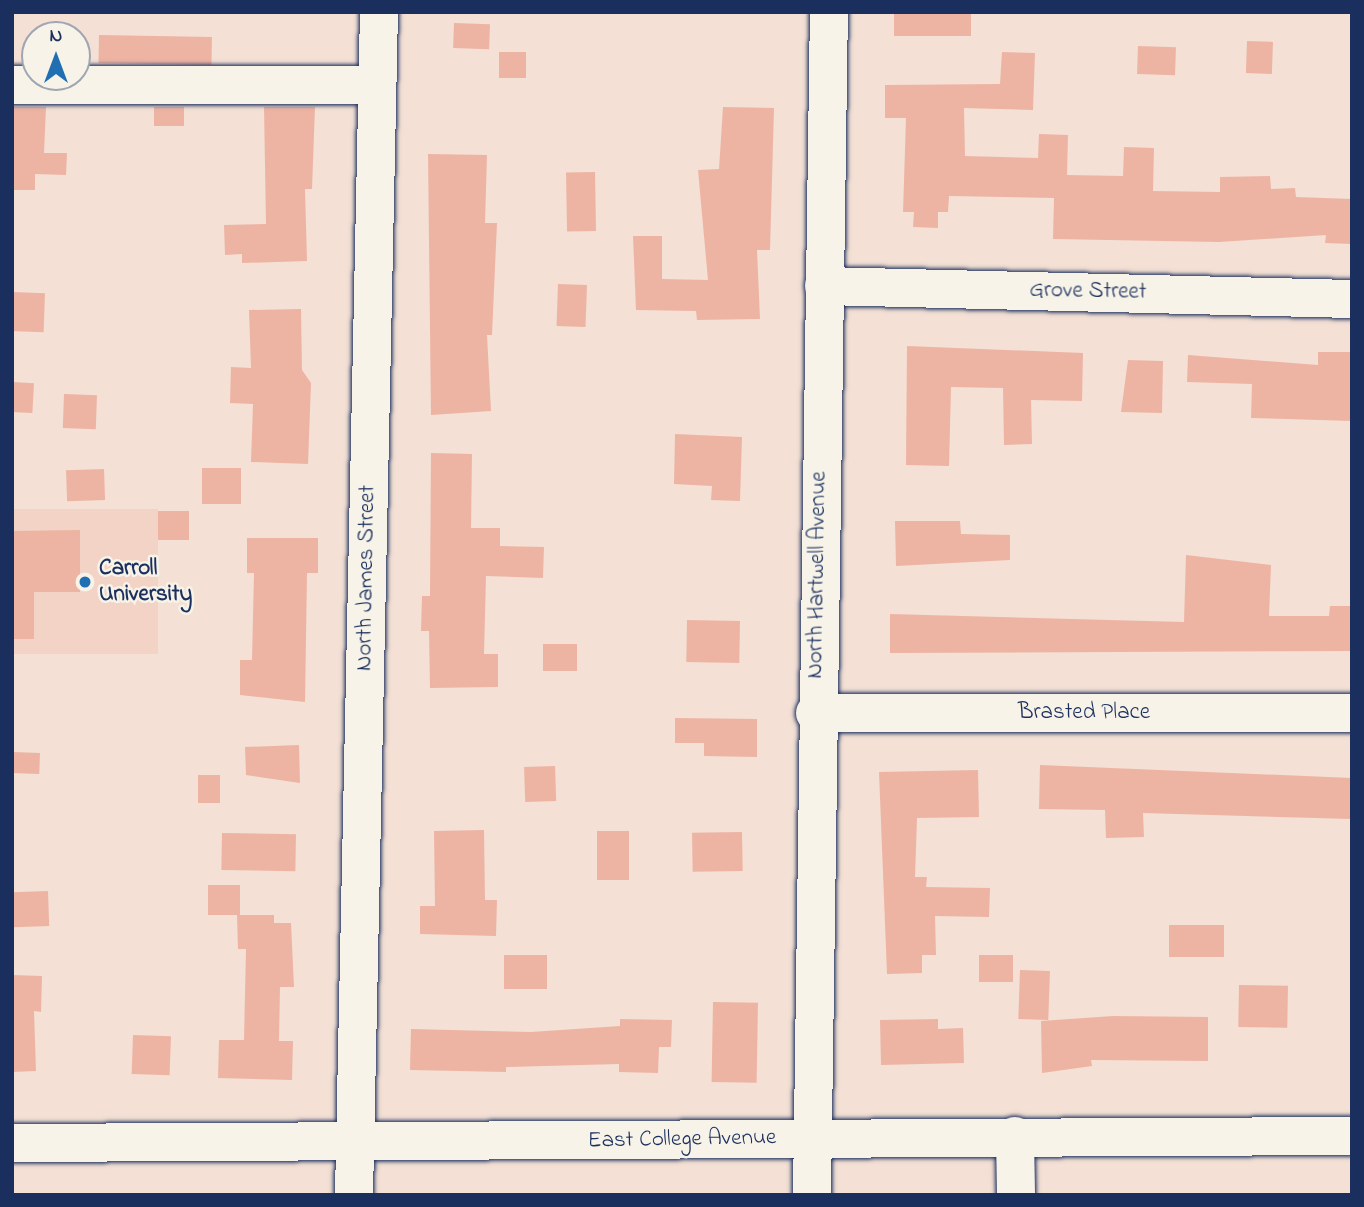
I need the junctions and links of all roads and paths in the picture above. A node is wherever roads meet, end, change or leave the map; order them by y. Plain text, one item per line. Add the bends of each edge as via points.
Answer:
1 (379, 12) edge
2 (829, 12) edge
3 (12, 85) edge
4 (376, 85) junction
5 (824, 286) junction
6 (1352, 299) edge
7 (815, 713) junction
8 (1352, 713) edge
9 (1015, 1136) junction
10 (1352, 1136) edge
11 (812, 1138) junction
12 (12, 1143) edge
13 (355, 1144) junction
14 (355, 1195) edge
15 (812, 1195) edge
16 (1016, 1195) edge

1 - 4 street, North James Street
2 - 5 street, North Hartwell Avenue
3 - 4 street
4 - 13 street, North James Street
5 - 6 street, Grove Street
5 - 7 street, North Hartwell Avenue
7 - 8 street, Brasted Place
7 - 11 street, North Hartwell Avenue
9 - 10 street, East College Avenue
9 - 11 street, East College Avenue
9 - 16 street
11 - 13 street, East College Avenue
11 - 15 street, North Hartwell Avenue
12 - 13 street, East College Avenue
13 - 14 street, North James Street

